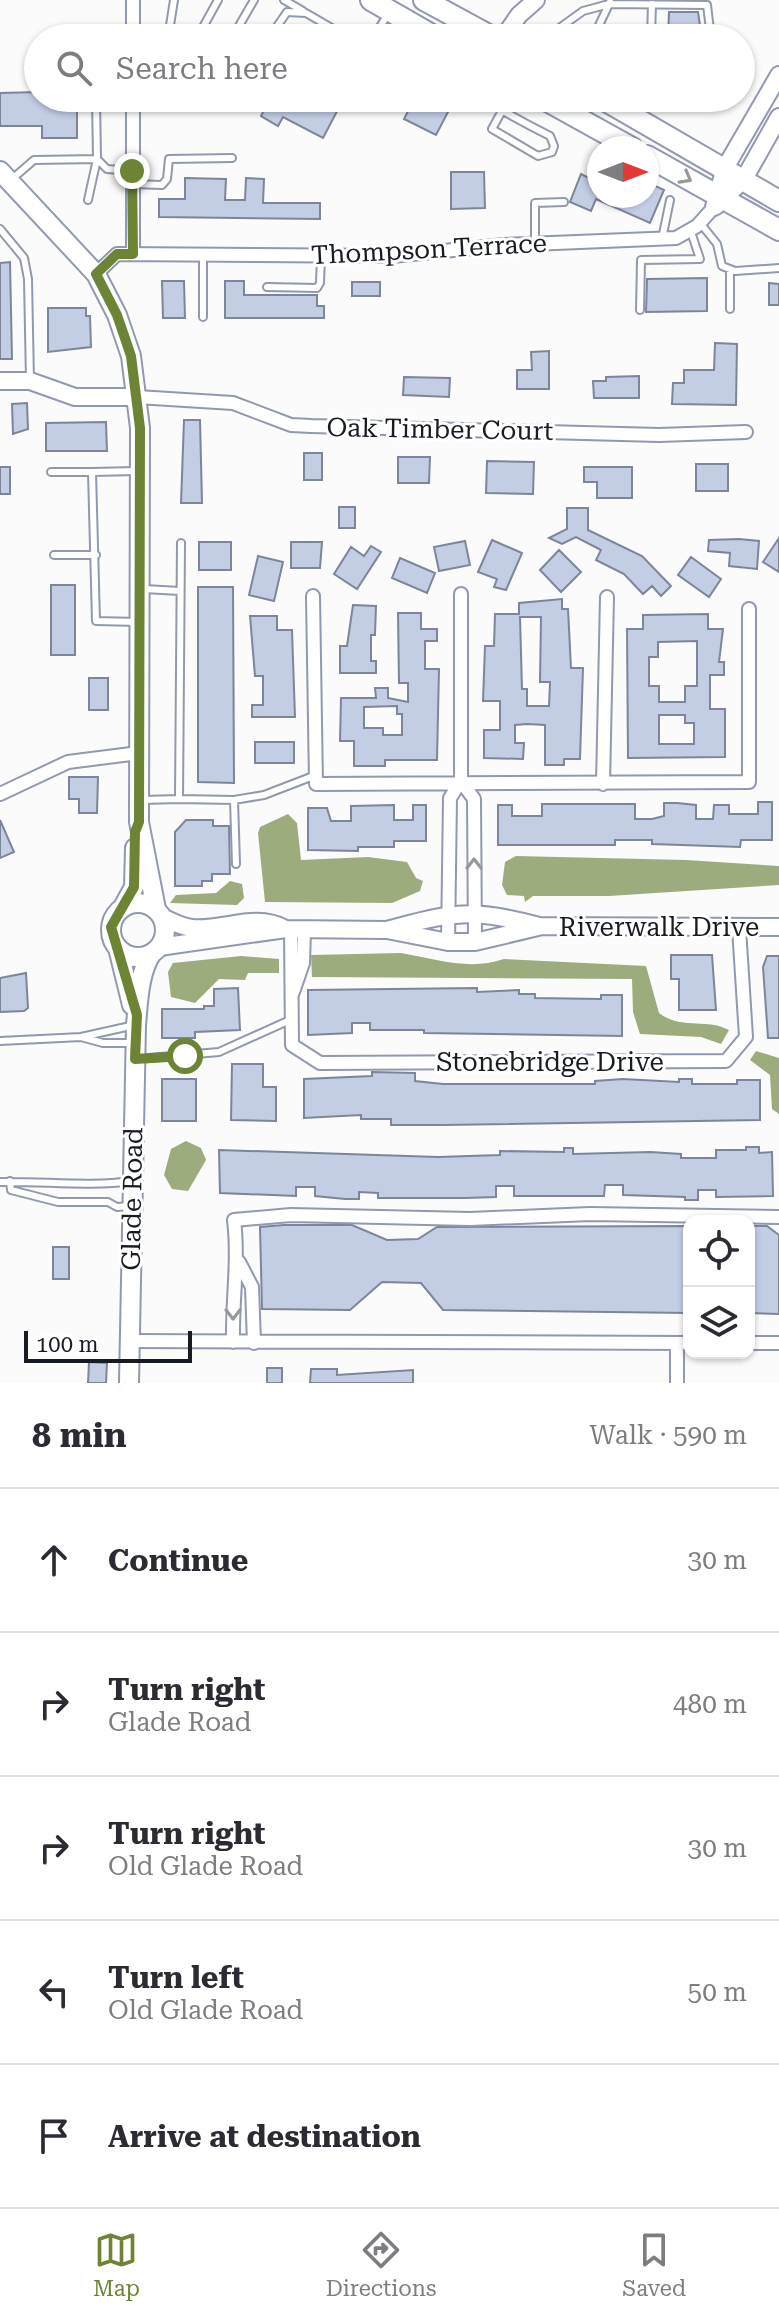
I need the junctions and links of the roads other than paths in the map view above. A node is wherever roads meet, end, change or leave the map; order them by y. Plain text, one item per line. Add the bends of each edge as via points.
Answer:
1 (133, 0) edge
2 (174, 0) edge
3 (218, 0) edge
4 (254, 0) edge
5 (284, 0) edge
6 (371, 0) edge
7 (424, 0) edge
8 (536, 0) edge
9 (610, 2) edge
10 (652, 4) junction
11 (390, 11) junction
12 (306, 13) junction
13 (133, 24) edge
14 (170, 24) edge
15 (205, 24) edge
16 (240, 24) edge
17 (277, 24) edge
18 (325, 24) edge
19 (382, 24) edge
20 (409, 24) edge
21 (468, 24) edge
22 (513, 24) edge
23 (565, 24) edge
24 (600, 24) edge
25 (651, 24) edge
26 (709, 24) edge
27 (779, 75) edge
28 (96, 112) edge
29 (133, 112) edge
30 (501, 112) edge
31 (504, 112) edge
32 (567, 112) edge
33 (626, 112) edge
34 (779, 117) edge
35 (610, 136) edge
36 (232, 158) dead end
37 (97, 159) junction
38 (659, 163) edge
39 (725, 168) junction
40 (4, 176) edge
41 (132, 178) junction
42 (744, 179) junction
43 (88, 200) dead end
44 (670, 200) dead end
45 (718, 200) junction
46 (779, 201) edge
47 (564, 202) dead end
48 (696, 228) junction
49 (0, 229) edge
50 (779, 230) edge
51 (662, 239) junction
52 (535, 244) junction
53 (133, 254) junction
54 (203, 255) junction
55 (321, 256) junction
56 (779, 268) edge
57 (730, 270) junction
58 (96, 274) junction
59 (267, 287) dead end
60 (730, 309) dead end
61 (640, 310) dead end
62 (203, 317) dead end
63 (0, 381) edge
64 (30, 381) junction
65 (137, 397) junction
66 (746, 432) dead end
67 (140, 471) junction
68 (51, 472) dead end
69 (92, 472) junction
70 (181, 543) dead end
71 (54, 555) dead end
72 (96, 555) junction
73 (139, 588) junction
74 (180, 591) junction
75 (461, 594) dead end
76 (313, 596) dead end
77 (607, 597) dead end
78 (749, 609) dead end
79 (139, 622) junction
80 (139, 753) junction
81 (316, 779) junction
82 (461, 781) junction
83 (603, 784) junction
84 (0, 794) edge
85 (179, 799) junction
86 (139, 800) junction
87 (234, 800) junction
88 (139, 822) junction
89 (236, 864) dead end
90 (123, 907) junction
91 (159, 913) junction
92 (448, 913) junction
93 (474, 913) junction
94 (539, 926) junction
95 (779, 927) edge
96 (739, 928) junction
97 (293, 929) junction
98 (387, 930) junction
99 (448, 942) junction
100 (475, 942) junction
101 (118, 948) junction
102 (156, 950) junction
103 (290, 1020) junction
104 (136, 1036) junction
105 (81, 1037) junction
106 (0, 1041) edge
107 (10, 1181) junction
108 (131, 1181) junction
109 (0, 1182) edge
110 (111, 1186) junction
111 (108, 1202) junction
112 (131, 1206) junction
113 (779, 1217) edge
114 (239, 1262) junction
115 (129, 1341) junction
116 (233, 1342) junction
117 (254, 1343) junction
118 (683, 1343) edge
119 (755, 1343) edge
120 (779, 1343) edge
121 (129, 1383) edge
122 (677, 1383) edge

1 - 13 street
2 - 14 lane
3 - 15 lane
4 - 16 lane
5 - 12 lane
6 - 11 main road
7 - 21 main road
8 - 22 street
9 - 10 lane
9 - 23 lane
9 - 24 lane
10 - 25 lane
10 - 26 lane via 707,5
11 - 19 lane
11 - 20 main road
12 - 17 lane via 282,15
12 - 18 lane
27 - 39 street
28 - 37 lane
29 - 41 street
30 - 31 lane via 492,129 538,156 552,152 550,136
32 - 35 main road
33 - 39 main road
34 - 42 street
36 - 41 lane via 169,159 162,185
37 - 40 lane via 34,160
37 - 41 lane via 107,169
37 - 43 lane
38 -> 45 main road
39 - 42 main road
39 - 45 street
40 - 58 main road, Glade Road
41 - 53 street
42 - 45 street
42 - 46 main road
44 - 51 lane
45 - 48 street
45 - 50 main road
47 - 52 lane via 535,203
48 - 51 street, Thompson Terrace
48 - 57 lane via 717,244 722,266
48 - 61 lane via 700,259 641,260
49 - 64 lane via 26,268
51 - 52 street, Thompson Terrace
52 - 55 street, Thompson Terrace
53 - 54 street, Thompson Terrace
53 - 58 street via 117,254
54 - 55 street, Thompson Terrace
54 - 62 lane
55 - 59 lane via 317,288
56 - 57 lane
57 - 60 lane
58 - 65 main road, Glade Road via 122,329
63 - 64 street
64 - 65 street via 75,397
65 - 66 street, Oak Timber Court via 233,403 291,425 659,435
65 - 67 main road, Glade Road
67 - 69 lane
67 - 73 main road, Glade Road
68 - 69 lane
69 - 72 lane
70 - 74 lane
71 - 72 lane
72 - 79 lane via 96,621
73 - 74 lane
73 - 79 main road, Glade Road
74 - 85 lane
75 - 82 street
76 - 81 street
77 - 83 street
78 - 83 street via 749,782
79 - 80 main road, Glade Road
80 - 84 street via 68,762
80 - 86 main road, Glade Road
81 - 82 street
81 - 87 lane
82 - 83 street
82 - 92 street via 450,798
93 -> 82 street via 474,799
85 - 86 lane
85 - 87 lane
86 - 88 main road, Glade Road
87 - 89 lane
88 - 90 main road, Glade Road via 134,887
88 - 91 main road, Glade Road
90 - 91 main road via 136,902
90 - 101 main road, Glade Road via 111,927
91 - 97 street, Riverwalk Drive via 195,928 252,921
91 - 102 main road, Glade Road via 165,936
92 - 93 street, Riverwalk Drive
92 - 98 street, Riverwalk Drive
92 - 99 street
93 - 94 street, Riverwalk Drive
93 - 100 street
94 - 96 street, Riverwalk Drive
94 - 100 street, Riverwalk Drive
95 - 96 street, Riverwalk Drive
96 - 103 street, Stonebridge Drive via 746,1037 726,1061 320,1063 292,1045
97 - 98 street, Riverwalk Drive
97 - 102 street, Riverwalk Drive
97 - 103 street, Stonebridge Drive
98 - 99 street, Riverwalk Drive
99 - 100 street, Riverwalk Drive
101 - 102 main road via 131,956
101 - 104 main road, Glade Road
102 - 104 main road, Glade Road via 140,981
103 - 104 lane via 219,1052
104 - 105 lane
104 - 105 lane via 103,1043
104 - 108 main road, Glade Road
105 - 106 lane
107 - 109 lane
107 - 110 lane
107 - 111 lane via 11,1190 58,1202
108 - 110 lane
108 - 112 main road, Glade Road
110 - 111 lane
111 - 112 lane
112 - 115 main road, Glade Road
113 - 114 street via 261,1217 234,1220
114 -> 116 street
114 - 117 street via 252,1287
115 - 116 street
115 - 121 main road, Glade Road
116 - 117 street
117 - 118 street
118 - 122 street
119 - 120 street

